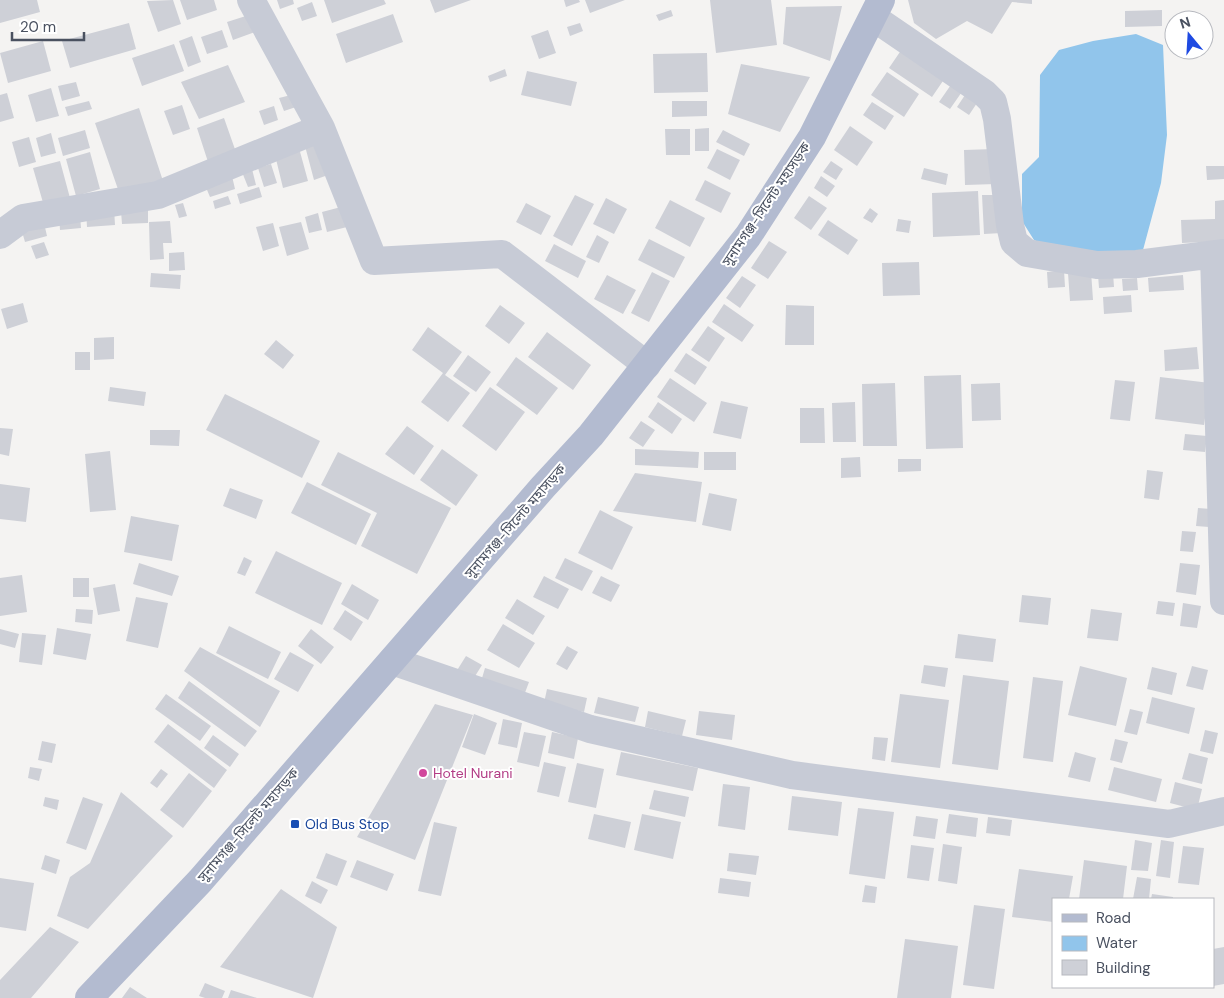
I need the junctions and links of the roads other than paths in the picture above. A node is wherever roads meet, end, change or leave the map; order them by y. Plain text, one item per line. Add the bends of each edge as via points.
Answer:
1 (251, 0) edge
2 (878, 9) edge
3 (321, 128) junction
4 (0, 235) edge
5 (1219, 254) edge
6 (647, 365) junction
7 (1224, 600) edge
8 (392, 661) junction
9 (1224, 811) edge
10 (89, 998) edge

1 - 3 street
2 - 5 street via 993,102 1014,242 1027,253 1097,265 1137,264
2 - 6 main road, সুনামগঞ্জ-সিলেট মহাসড়ক via 812,137 748,236
3 - 4 street via 158,195 23,218
3 - 6 street via 374,261 502,254
5 - 7 street
6 - 8 main road, সুনামগঞ্জ-সিলেট মহাসড়ক via 591,436
8 - 9 street via 590,729 792,775 1169,824
8 - 10 main road, সুনামগঞ্জ-সিলেট মহাসড়ক via 200,880

